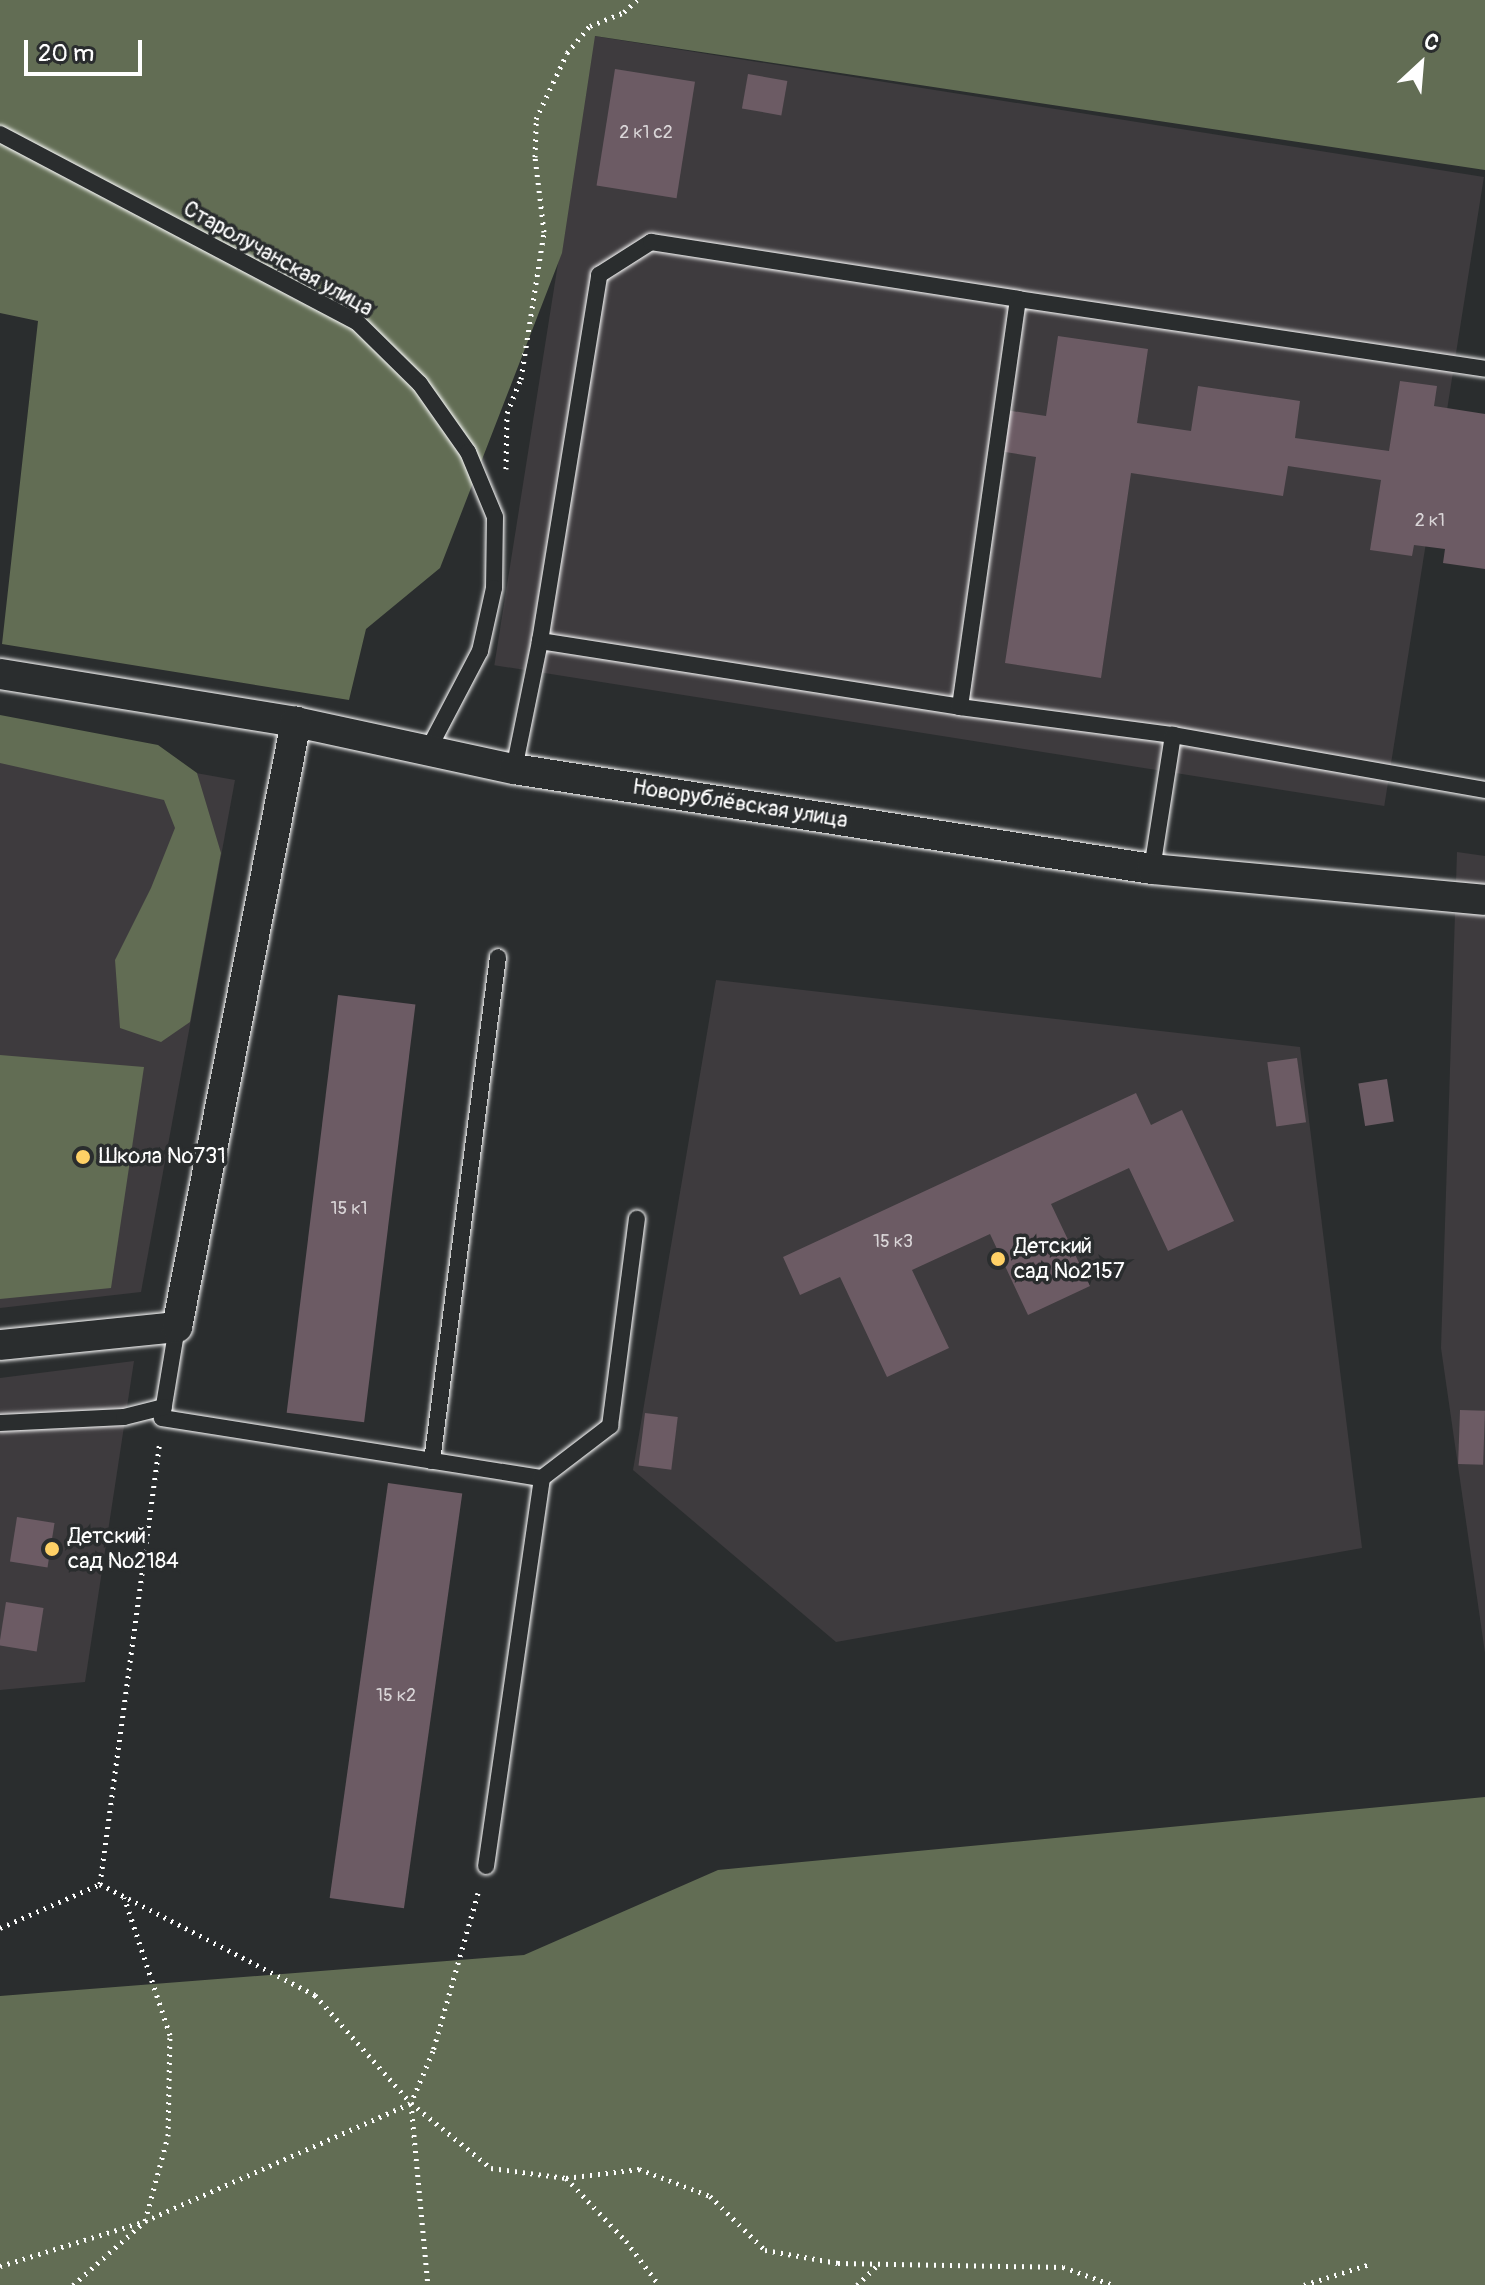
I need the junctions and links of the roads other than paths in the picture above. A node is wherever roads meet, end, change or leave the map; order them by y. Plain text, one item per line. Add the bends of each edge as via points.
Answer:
1 (0, 134) edge
2 (1018, 299) junction
3 (1485, 369) edge
4 (540, 641) junction
5 (0, 674) edge
6 (960, 707) junction
7 (296, 722) junction
8 (1173, 735) junction
9 (427, 752) junction
10 (514, 769) junction
11 (1485, 790) edge
12 (1152, 869) junction
13 (1485, 900) edge
14 (498, 957) dead end
15 (637, 1219) dead end
16 (177, 1327) junction
17 (0, 1345) edge
18 (163, 1413) junction
19 (0, 1423) edge
20 (432, 1461) junction
21 (542, 1478) junction
22 (486, 1866) road end

1 - 9 lane, Старолучанская улица via 357,322 420,384 468,452 495,517 494,588 480,651
2 - 3 lane
2 - 4 lane via 651,242 599,275
2 - 6 lane
4 - 6 lane
4 - 10 lane
5 - 7 street, Новорублёвская улица
6 - 8 lane
7 - 9 street, Новорублёвская улица
7 - 16 street
8 - 11 lane
8 - 12 lane
9 - 10 street, Новорублёвская улица
10 - 12 street, Новорублёвская улица
12 - 13 street, Новорублёвская улица
14 - 20 lane
15 - 21 lane via 610,1426
16 - 17 street
16 - 18 lane
18 - 19 lane
18 - 20 lane
20 - 21 lane
21 - 22 lane

